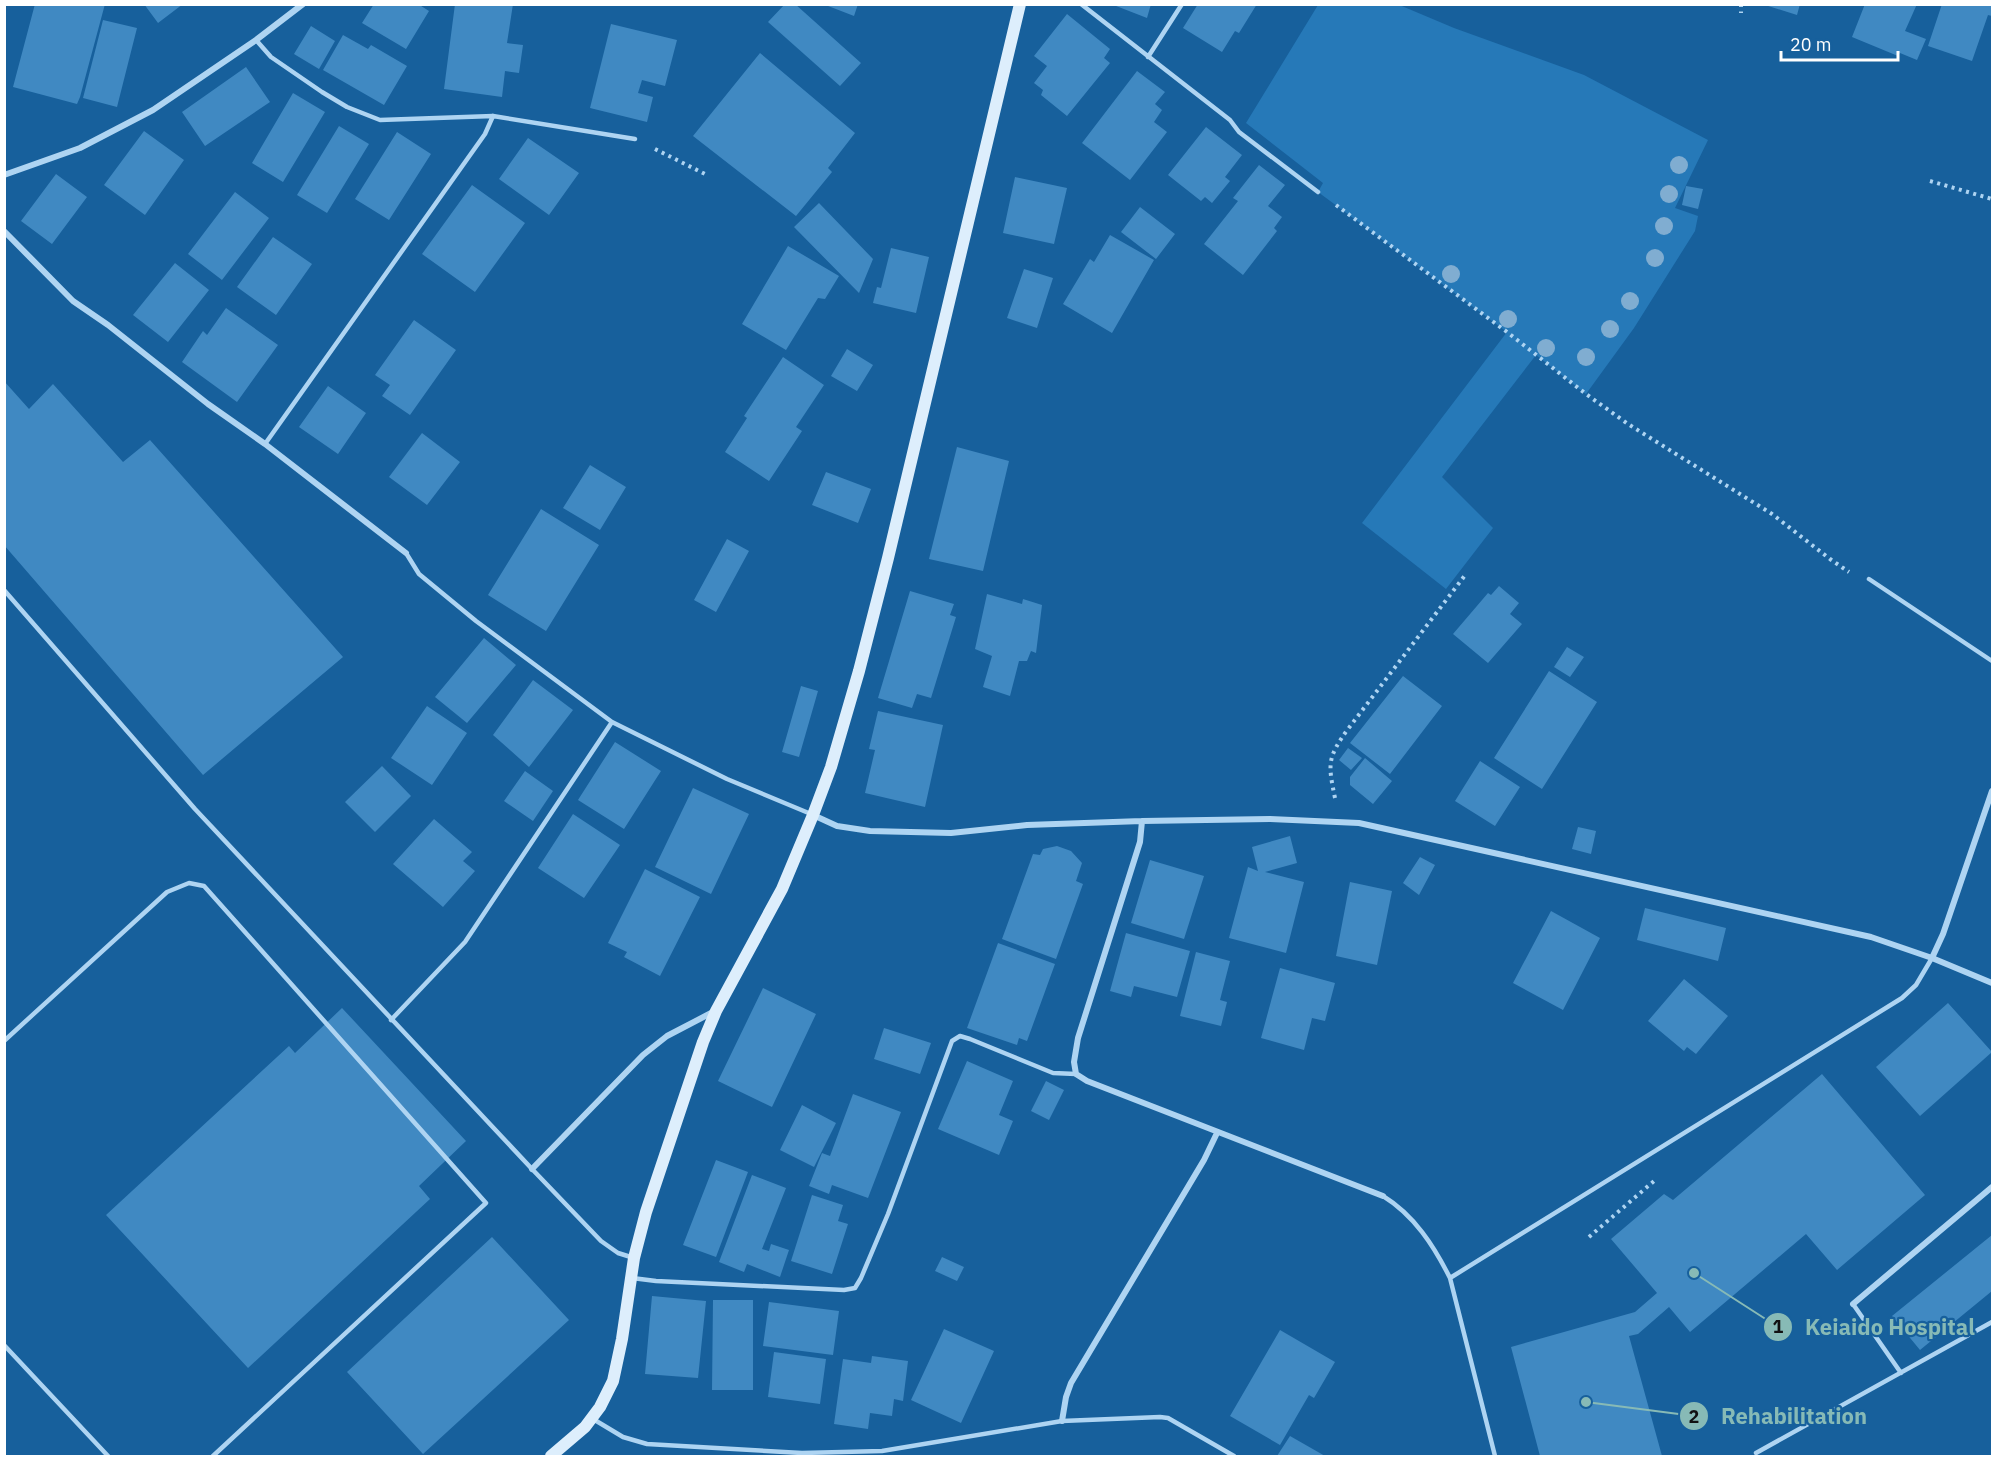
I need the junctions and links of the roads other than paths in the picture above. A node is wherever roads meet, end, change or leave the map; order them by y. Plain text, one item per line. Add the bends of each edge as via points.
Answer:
1 (303, 4) edge
2 (1020, 4) edge
3 (1081, 4) edge
4 (1182, 4) edge
5 (256, 40) junction
6 (1148, 57) junction
7 (493, 116) junction
8 (635, 140) road end
9 (4, 175) edge
10 (1318, 192) road end
11 (4, 231) edge
12 (265, 444) junction
13 (406, 553) joint
14 (1869, 579) road end
15 (4, 590) edge
16 (1992, 661) edge
17 (612, 722) junction
18 (1992, 791) edge
19 (813, 816) junction
20 (1142, 821) junction
21 (1932, 958) junction
22 (1992, 983) edge
23 (716, 1011) junction
24 (391, 1020) junction
25 (4, 1041) edge
26 (1076, 1074) junction
27 (1217, 1133) junction
28 (532, 1169) junction
29 (1992, 1187) edge
30 (1383, 1196) joint
31 (634, 1258) junction
32 (631, 1278) junction
33 (1450, 1278) junction
34 (1853, 1304) joint
35 (1992, 1322) edge
36 (4, 1345) edge
37 (1901, 1373) junction
38 (592, 1418) junction
39 (1062, 1421) junction
40 (1756, 1453) dead end
41 (108, 1456) edge
42 (213, 1456) edge
43 (551, 1456) edge
44 (1234, 1456) edge
45 (1495, 1456) edge

1 - 5 street
2 - 19 street via 868,637
3 - 6 lane
4 - 6 lane
5 - 7 lane via 271,57 366,116 406,120
5 - 9 street via 153,111 80,148
6 - 10 lane
7 - 8 lane
7 - 12 lane via 485,134
11 - 12 street via 73,301
12 - 13 street
13 - 17 lane via 419,574 476,621
14 - 16 lane
15 - 24 lane via 195,809
17 - 19 lane via 726,779
17 - 24 lane via 465,942
18 - 21 street
19 - 20 street via 837,826 870,831 951,833 1027,825
19 - 23 street via 782,889
20 - 21 street via 1270,819 1359,823 1871,937
20 - 26 street via 1140,842 1078,1038
21 - 22 street
21 - 33 lane via 1916,985 1902,998
23 - 28 street via 667,1036 643,1055
23 - 31 street via 646,1212
24 - 28 lane
25 - 42 lane via 167,892 189,883 204,886 486,1203
26 - 27 street
26 - 32 lane via 1053,1073 960,1036 952,1041 888,1214 855,1288
27 - 30 street
27 - 39 street via 1071,1383
28 - 31 lane via 601,1240
29 - 34 street
30 - 33 lane via 1418,1227
31 - 32 street
32 - 38 street via 616,1371
33 - 45 lane
34 - 37 lane
35 - 37 lane
36 - 41 lane
37 - 40 lane
38 - 39 lane via 622,1437 647,1444 801,1453 882,1451
38 - 43 street
39 - 44 lane via 1168,1418

